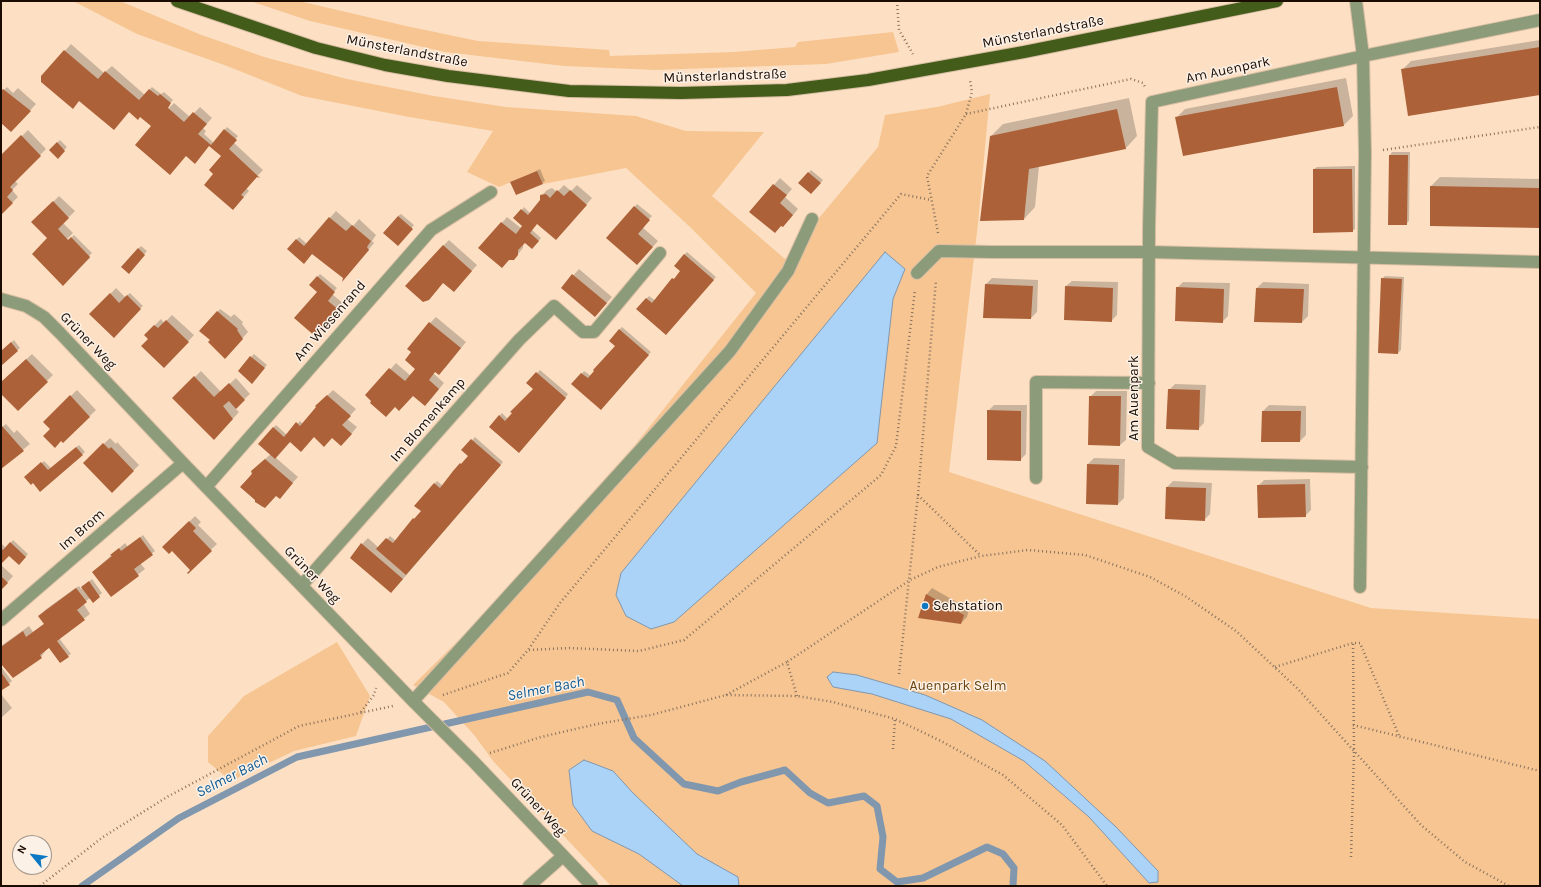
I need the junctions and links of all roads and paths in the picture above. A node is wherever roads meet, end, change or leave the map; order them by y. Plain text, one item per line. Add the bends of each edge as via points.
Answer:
1 (177, 1) edge
2 (897, 1) edge
3 (1278, 1) edge
4 (1356, 1) edge
5 (1540, 20) edge
6 (1363, 56) junction
7 (967, 62) junction
8 (916, 72) junction
9 (1152, 102) junction
10 (966, 114) junction
11 (1540, 127) edge
12 (1365, 153) junction
13 (491, 192) dead end
14 (932, 200) junction
15 (812, 219) dead end
16 (939, 251) junction
17 (660, 252) dead end
18 (1149, 252) junction
19 (1363, 258) junction
20 (1540, 262) edge
21 (917, 274) joint
22 (1, 300) edge
23 (1149, 383) junction
24 (183, 463) junction
25 (1362, 467) junction
26 (1036, 478) dead end
27 (206, 487) junction
28 (918, 495) junction
29 (981, 556) junction
30 (910, 580) junction
31 (302, 585) junction
32 (1360, 586) dead end
33 (1, 620) edge
34 (1353, 643) junction
35 (528, 650) junction
36 (788, 662) junction
37 (380, 667) junction
38 (1275, 667) junction
39 (899, 674) dead end
40 (726, 695) junction
41 (797, 696) junction
42 (416, 705) junction
43 (361, 712) junction
44 (895, 719) junction
45 (1353, 725) junction
46 (1400, 738) junction
47 (892, 749) dead end
48 (1354, 752) junction
49 (472, 760) junction
50 (1540, 771) edge
51 (562, 856) junction
52 (1351, 857) dead end
53 (40, 886) edge
54 (529, 886) edge
55 (592, 886) edge
56 (1107, 886) edge
57 (1509, 886) edge

1 - 8 main road, Münsterlandstraße via 316,48 385,65 448,76 569,91 681,93 787,90
2 - 8 path via 899,30 913,52
3 - 7 main road, Münsterlandstraße
4 - 6 street
5 - 6 street, Am Auenpark
6 - 9 street, Am Auenpark
6 - 12 street
7 - 8 main road, Münsterlandstraße
7 - 10 path via 972,92
9 - 10 path via 1143,83 1131,79
9 - 18 street, Am Auenpark
10 - 14 path via 927,176
11 - 12 path
12 - 19 street
13 - 27 street, Am Wiesenrand via 431,230
14 - 16 path
14 - 35 path via 902,194 560,603
15 - 42 street via 788,271 730,351
16 - 18 street
16 - 21 street
16 - 28 path
17 - 31 street, Im Blomenkamp via 594,332 583,332 554,306 519,340
18 - 19 street
18 - 23 street, Am Auenpark
19 - 20 street
19 - 25 street
21 - 35 path via 896,446 880,475 684,640 639,651 569,648
22 - 24 street, Grüner Weg via 26,306 44,318
23 - 25 street, Am Auenpark via 1148,447 1175,463
23 - 26 street via 1036,382
24 - 27 street, Grüner Weg
24 - 33 street, Im Brom
25 - 32 street
27 - 31 street, Grüner Weg
28 - 29 path
28 - 30 path
29 - 30 path via 938,567
29 - 38 path via 1028,550 1085,555 1150,577 1185,596 1236,630
30 - 36 path
30 - 39 path
31 - 37 street, Grüner Weg
34 - 38 path
34 - 45 path
34 - 46 path via 1360,643
35 - 42 path via 508,673
36 - 40 path
36 - 41 path
37 - 42 street, Grüner Weg
37 - 43 path via 374,694
38 - 48 path
40 - 41 path
40 - 49 path via 651,715 541,737
41 - 44 path via 833,702
42 - 43 path
42 - 49 street, Grüner Weg
43 - 53 path via 299,726 167,797 103,837
44 - 47 path
44 - 56 path via 942,741 1003,775 1062,825
45 - 46 path
45 - 48 path
46 - 50 path
48 - 52 path
48 - 57 path via 1421,825 1465,862
49 - 51 street, Grüner Weg
51 - 54 street
51 - 55 street, Grüner Weg

